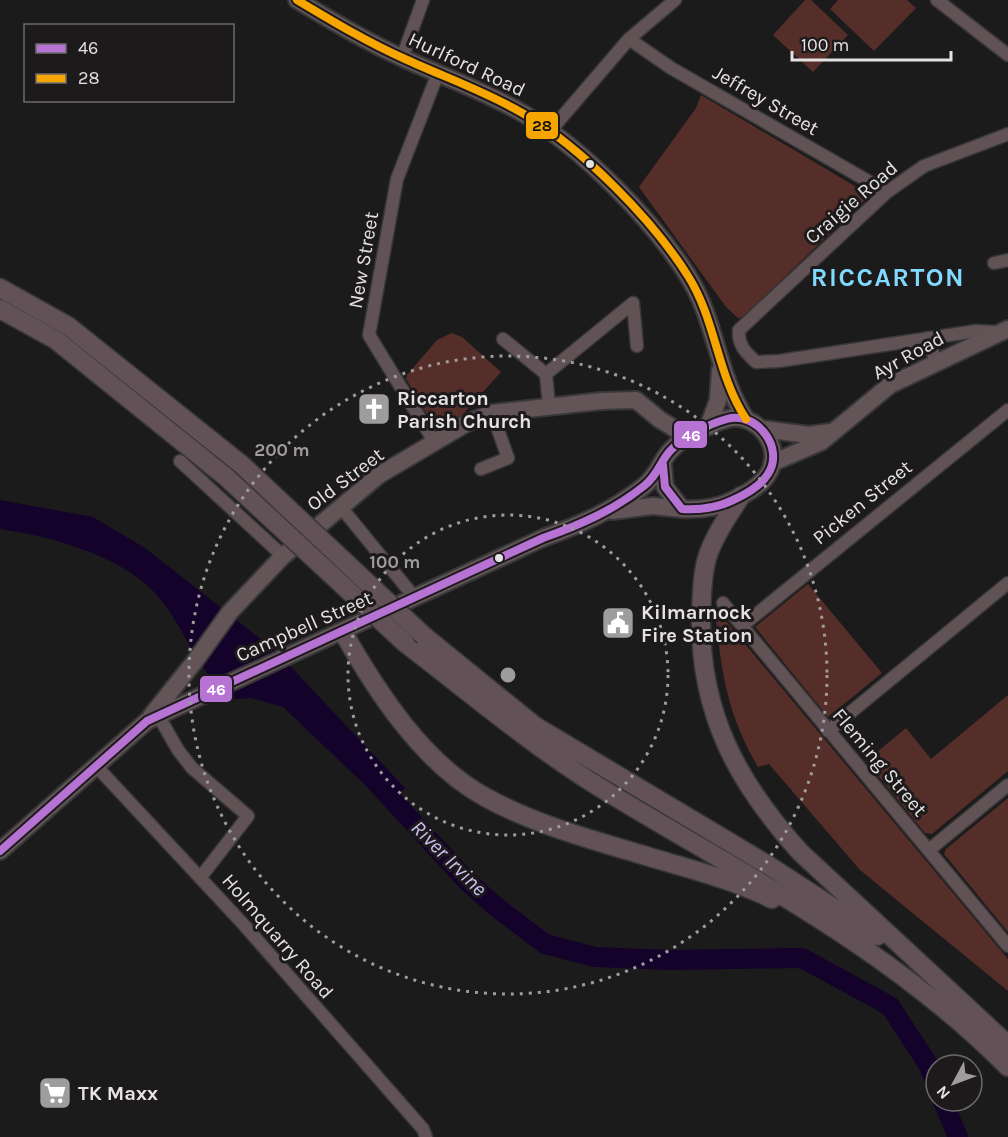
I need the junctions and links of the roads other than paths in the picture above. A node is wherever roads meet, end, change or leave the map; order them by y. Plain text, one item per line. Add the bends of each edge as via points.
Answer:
1 (297, 0) edge
2 (423, 0) edge
3 (675, 0) edge
4 (937, 0) edge
5 (629, 39) junction
6 (1008, 55) edge
7 (402, 58) junction
8 (438, 73) junction
9 (550, 131) junction
10 (1008, 134) edge
11 (887, 192) junction
12 (1008, 260) edge
13 (994, 262) dead end
14 (0, 288) edge
15 (0, 309) edge
16 (1003, 330) edge
17 (927, 338) junction
18 (503, 339) dead end
19 (637, 346) dead end
20 (936, 361) junction
21 (720, 362) junction
22 (546, 374) junction
23 (549, 406) junction
24 (1008, 410) edge
25 (492, 413) junction
26 (659, 419) junction
27 (746, 419) junction
28 (708, 427) junction
29 (763, 429) junction
30 (836, 431) junction
31 (688, 437) junction
32 (435, 443) junction
33 (180, 461) dead end
34 (665, 461) junction
35 (772, 463) junction
36 (481, 469) dead end
37 (741, 496) junction
38 (340, 506) junction
39 (682, 509) junction
40 (606, 512) junction
41 (283, 556) junction
42 (1008, 584) edge
43 (415, 597) junction
44 (723, 603) dead end
45 (742, 626) junction
46 (343, 632) junction
47 (179, 683) junction
48 (184, 702) junction
49 (152, 718) junction
50 (828, 731) junction
51 (96, 766) junction
52 (1008, 785) edge
53 (929, 850) junction
54 (0, 851) edge
55 (200, 878) junction
56 (862, 945) junction
57 (1008, 946) edge
58 (964, 1003) junction
59 (1008, 1045) edge
60 (1008, 1067) edge
61 (426, 1137) edge

1 - 7 main road, Hurlford Road
2 - 7 street
3 - 5 street
4 - 6 street
5 - 9 street
5 - 11 street, Jeffrey Street via 671,68
7 - 8 main road, Hurlford Road
8 - 9 main road, Hurlford Road via 522,112
8 - 32 street, New Street via 396,178 369,334
9 - 21 main road, Hurlford Road via 612,186 668,248 703,305
10 - 11 street, Craigie Road via 924,166
11 - 17 street, Craigie Road via 739,330 738,340 756,362
12 - 13 street
14 - 58 main road, bridge via 68,327 242,465 424,636 535,726 831,904 892,945
15 - 56 main road, bridge via 56,340 226,477 405,643 535,742 607,792
16 - 17 street
16 - 20 main road, Ayr Road
17 - 20 street
18 - 22 street
19 - 22 street via 633,303
20 - 30 main road, Ayr Road via 890,385
21 - 27 main road, Hurlford Road via 732,397
21 - 28 main road, Hurlford Road via 718,400
22 - 23 street
23 - 25 main road, Old Street
23 - 26 main road, Old Street via 636,400
24 - 45 street, Picken Street
25 - 32 main road, Old Street
25 - 36 street via 508,458
26 - 31 main road, Old Street
26 - 34 main road
27 - 28 main road via 728,419
27 - 29 main road
28 - 31 main road
29 - 30 main road via 809,435
29 - 35 main road
30 - 35 main road, Ayr Road via 821,442
31 - 34 main road
32 - 38 main road, Old Street via 379,475
33 - 41 street
34 - 39 main road via 665,487
34 - 40 main road, Campbell Street via 644,486
35 - 37 main road via 759,485
37 - 39 main road via 710,508
37 - 58 main road via 708,554 703,582 700,641 709,701 724,744 747,785 800,852
38 - 41 main road, Old Street
38 - 43 street
39 - 40 main road, Campbell Street via 653,506
40 - 43 main road, Campbell Street
41 - 47 main road, Old Street via 230,612
42 - 50 street
43 - 46 main road, Campbell Street
44 - 45 street, Fleming Street
45 - 50 street, Fleming Street
46 - 48 main road, Campbell Street
46 - 56 main road via 400,721 444,766 483,796 579,837 766,896
47 - 48 main road
47 - 49 main road, Old Street
48 - 49 main road, Campbell Street
49 - 51 main road, Campbell Street
49 - 55 street via 192,768 248,816
50 - 53 street, Fleming Street
51 - 54 main road, Campbell Street
51 - 55 street, Holmquarry Road
52 - 53 street
53 - 57 street, Fleming Street
55 - 61 street, Holmquarry Road
56 - 60 main road via 958,1020
58 - 59 main road

